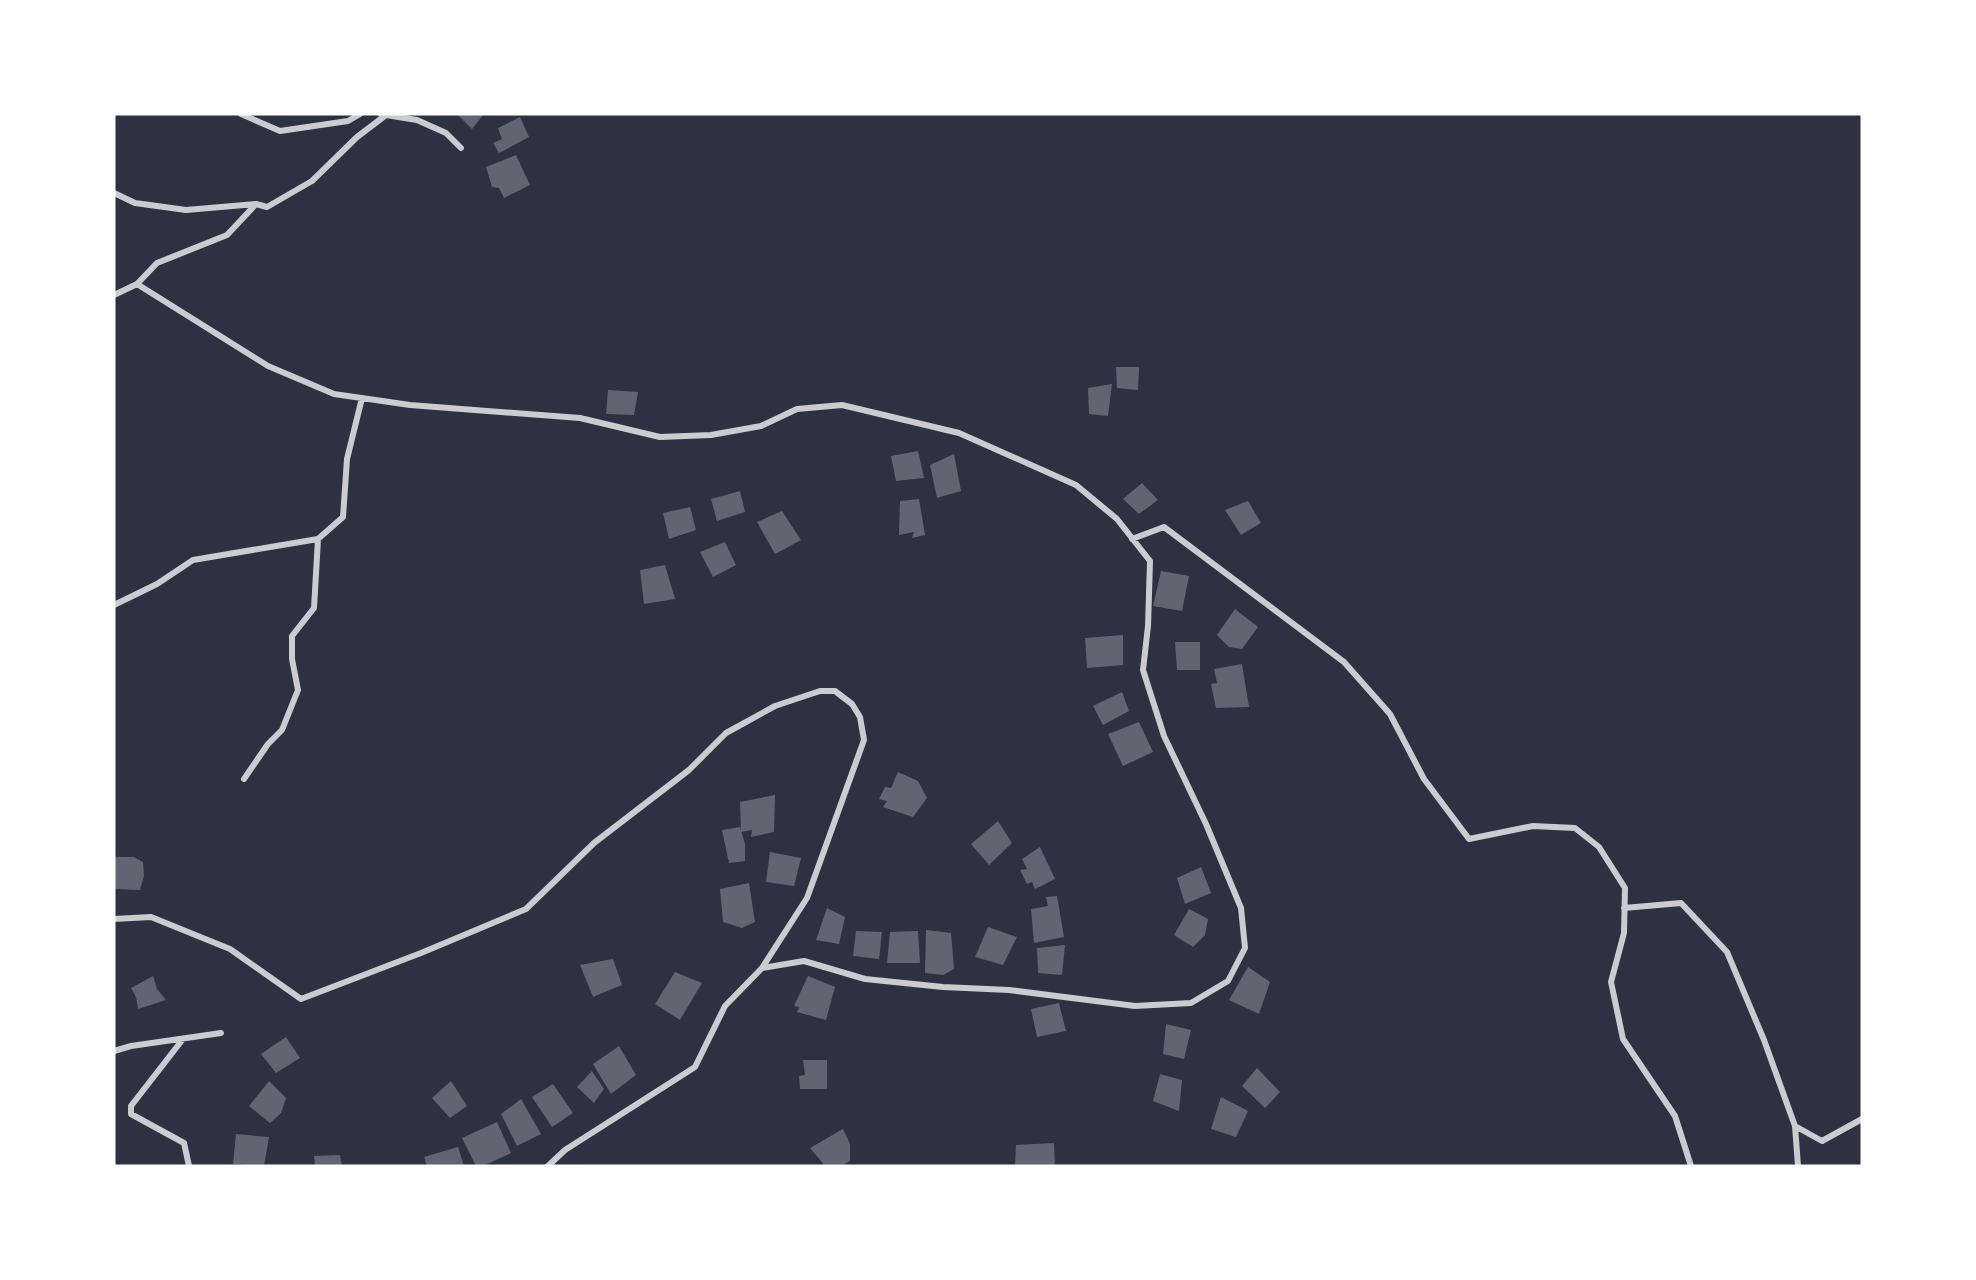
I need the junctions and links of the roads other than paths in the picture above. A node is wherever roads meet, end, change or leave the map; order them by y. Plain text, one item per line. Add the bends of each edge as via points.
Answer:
1 (241, 114) edge
2 (360, 114) edge
3 (383, 115) edge
4 (461, 148) dead end
5 (114, 193) edge
6 (256, 204) junction
7 (137, 284) junction
8 (114, 295) edge
9 (362, 398) junction
10 (318, 539) junction
11 (1132, 539) junction
12 (114, 605) edge
13 (244, 779) dead end
14 (1624, 908) junction
15 (114, 919) edge
16 (762, 968) junction
17 (221, 1033) dead end
18 (183, 1039) junction
19 (114, 1052) edge
20 (1862, 1119) edge
21 (1795, 1126) junction
22 (189, 1166) edge
23 (548, 1166) edge
24 (1691, 1166) edge
25 (1798, 1166) edge

1 - 2 street via 280,130 348,121
3 - 4 street via 417,120 446,133
3 - 6 street via 312,181 267,207
5 - 6 street via 135,203 186,210
6 - 7 street via 227,235 157,263
7 - 8 street
7 - 9 street via 268,366 334,394
9 - 10 street via 347,459 343,517
9 - 11 street via 580,418 660,437 711,435 761,426 797,409 842,405 959,433 1076,485 1117,519
10 - 12 street via 193,560 157,584
10 - 13 street via 314,608 292,636 298,690 282,730
11 - 14 street via 1164,527 1344,663 1390,714 1424,778 1469,839 1533,826 1575,828 1599,847 1625,888
11 - 16 street via 1150,561 1143,670 1164,736 1241,908 1245,948 1228,981 1191,1003 1135,1006 1009,990 865,979 804,961
14 - 21 street via 1681,903 1727,952
14 - 24 street via 1624,933 1611,982 1623,1039 1675,1116
15 - 16 street via 151,916 230,949 301,999 526,909 594,843 689,770 726,733 775,706 820,691 836,691 860,717 864,740 807,898
16 - 23 street via 725,1006 695,1067 565,1150
17 - 18 street
18 - 19 street
18 - 22 street via 131,1106 131,1114 184,1143
20 - 21 street via 1822,1142
21 - 25 street

